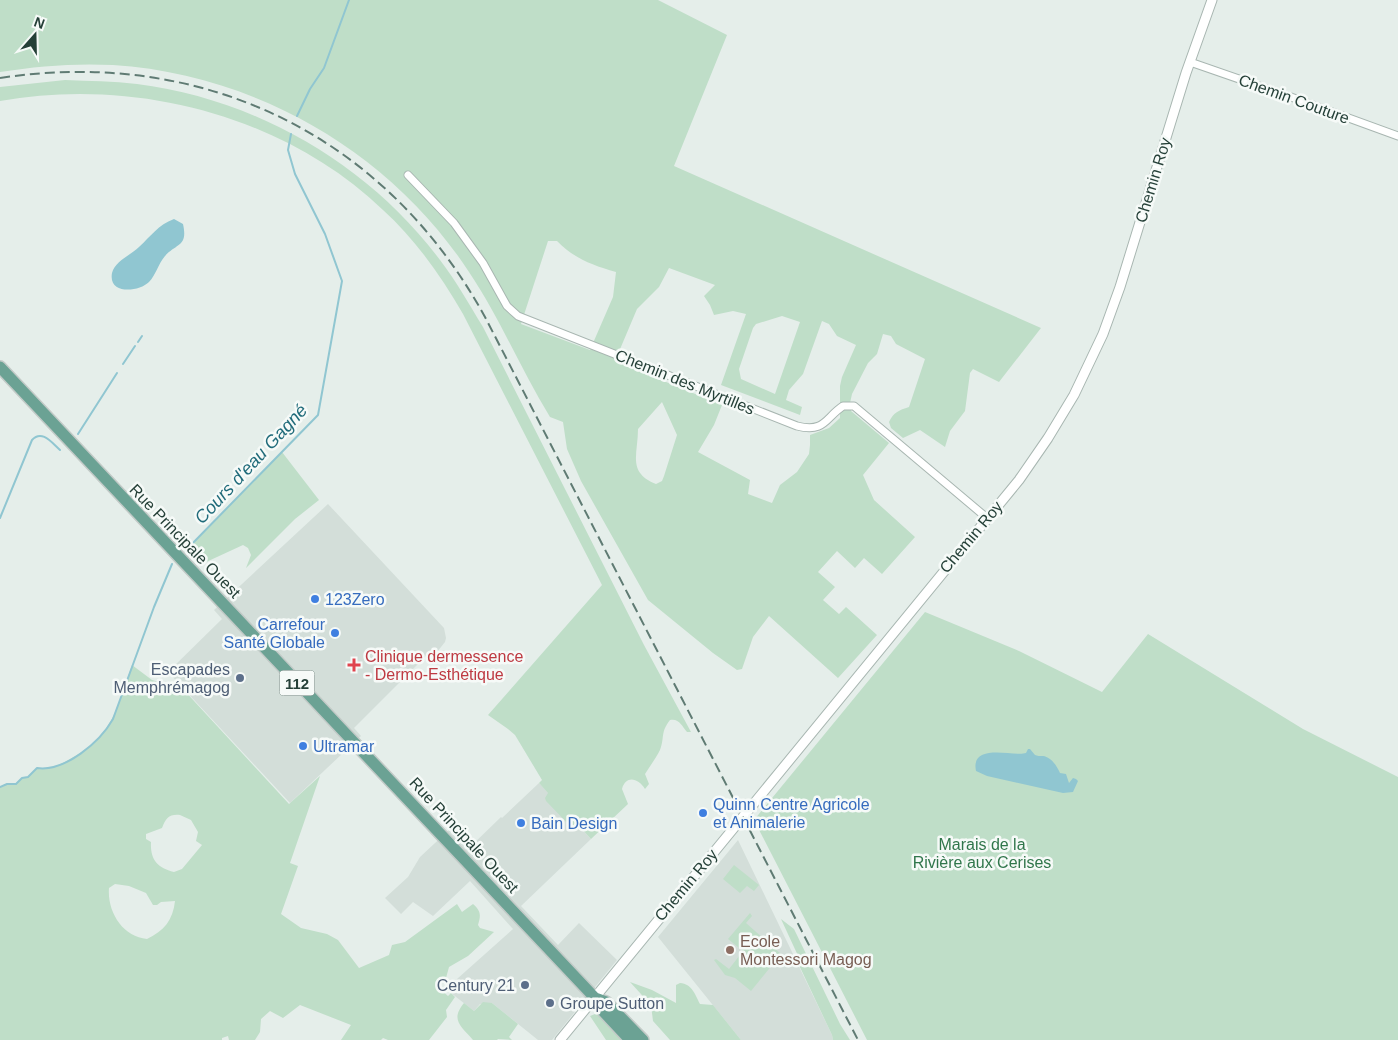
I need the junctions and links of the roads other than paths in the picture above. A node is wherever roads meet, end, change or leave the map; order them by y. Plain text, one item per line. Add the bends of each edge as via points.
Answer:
1 (1212, 0) edge
2 (1190, 62) junction
3 (1398, 136) edge
4 (408, 175) dead end
5 (0, 367) edge
6 (987, 518) junction
7 (595, 998) junction
8 (560, 1040) edge
9 (630, 1040) edge
10 (643, 1040) edge

1 - 2 street, Chemin Roy
2 - 3 street, Chemin Couture
2 - 6 street, Chemin Roy via 1120,287 1093,356 1048,438
4 - 6 street, Chemin des Myrtilles via 454,223 507,306 518,316 797,426 818,426 843,406 854,406
5 - 7 main road, Rue Principale Ouest / 112
6 - 7 street, Chemin Roy
7 - 8 street, Chemin Roy
7 - 9 main road, Rue Principale Ouest / 112
7 - 10 main road, Rue Principale Ouest / 112 via 606,1002

